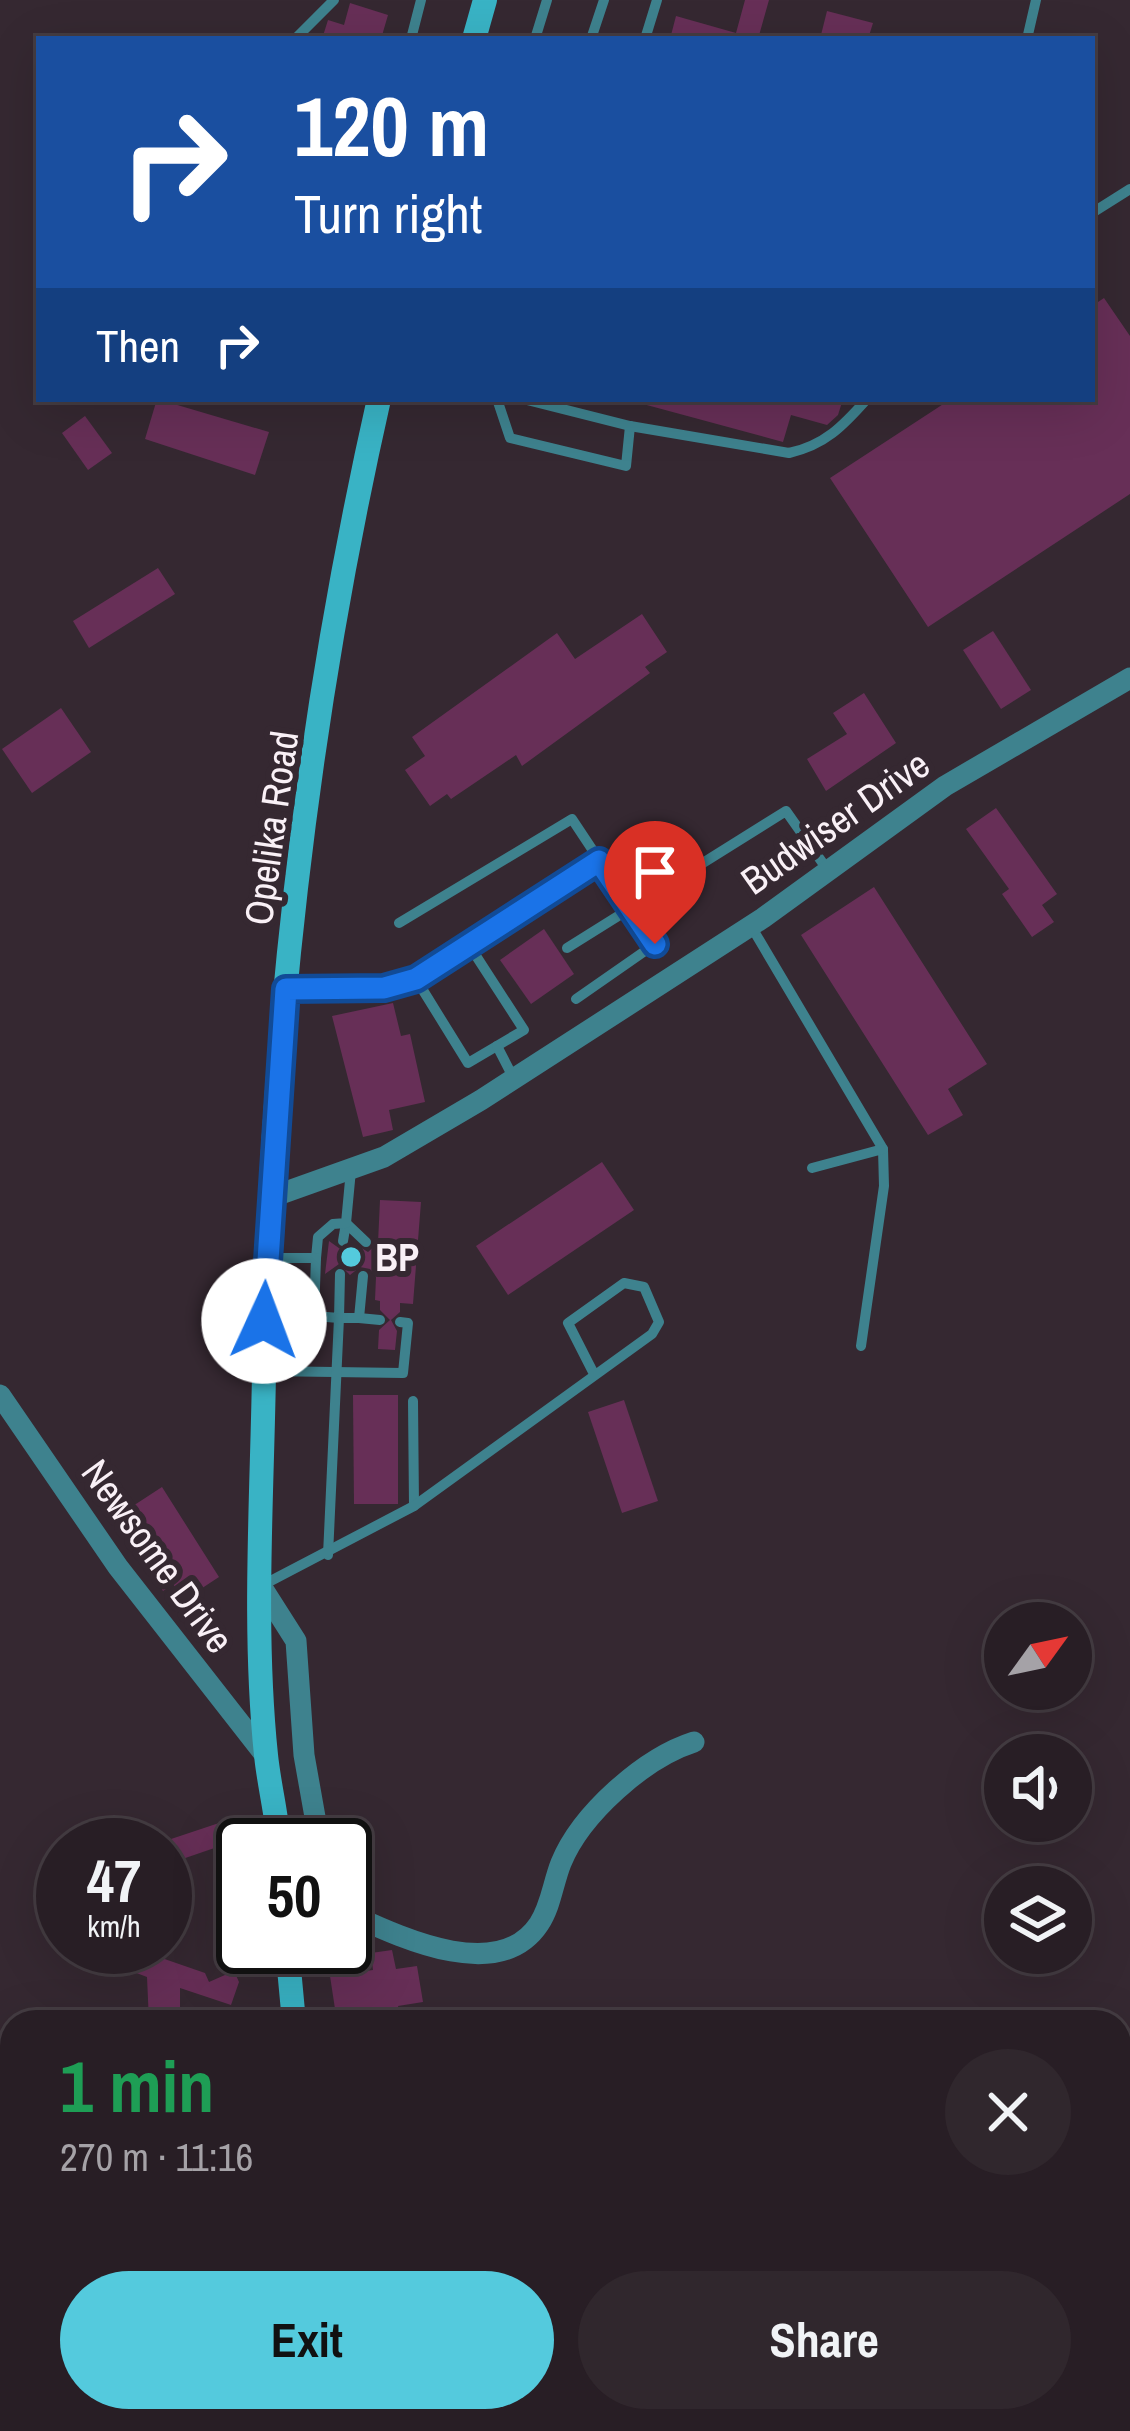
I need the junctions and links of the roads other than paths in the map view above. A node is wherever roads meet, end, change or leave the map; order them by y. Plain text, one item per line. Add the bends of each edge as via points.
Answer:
1 (334, 0) edge
2 (421, 0) edge
3 (485, 0) edge
4 (547, 0) edge
5 (604, 0) edge
6 (657, 0) edge
7 (1036, 0) edge
8 (298, 36) edge
9 (412, 36) edge
10 (475, 36) edge
11 (537, 36) edge
12 (592, 36) edge
13 (646, 36) edge
14 (1028, 36) edge
15 (1130, 189) edge
16 (1095, 211) edge
17 (379, 402) edge
18 (498, 402) edge
19 (536, 402) edge
20 (865, 402) edge
21 (630, 426) junction
22 (1130, 678) edge
23 (599, 861) junction
24 (830, 873) junction
25 (628, 905) junction
26 (399, 923) dead end
27 (751, 926) junction
28 (469, 945) junction
29 (567, 948) dead end
30 (416, 979) junction
31 (286, 989) junction
32 (576, 998) dead end
33 (497, 1046) junction
34 (514, 1079) junction
35 (883, 1149) junction
36 (812, 1168) dead end
37 (351, 1170) junction
38 (269, 1198) junction
39 (346, 1223) junction
40 (343, 1241) dead end
41 (366, 1242) dead end
42 (266, 1258) junction
43 (316, 1258) junction
44 (340, 1274) dead end
45 (363, 1276) dead end
46 (264, 1315) junction
47 (314, 1316) junction
48 (340, 1318) junction
49 (359, 1318) junction
50 (380, 1320) dead end
51 (400, 1322) dead end
52 (861, 1346) dead end
53 (264, 1370) junction
54 (336, 1371) junction
55 (594, 1374) junction
56 (0, 1395) edge
57 (413, 1401) dead end
58 (414, 1506) junction
59 (328, 1555) junction
60 (262, 1586) junction
61 (694, 1742) dead end
62 (266, 1755) junction
63 (275, 1818) edge
64 (315, 1818) edge
65 (372, 1921) edge
66 (290, 1974) edge
67 (293, 2010) edge

1 - 8 lane
2 - 9 lane
3 - 10 main road
4 - 11 lane
5 - 12 lane
6 - 13 lane
7 - 14 lane
15 - 16 lane
17 - 31 main road, Opelika Road via 332,649
18 - 21 lane via 510,438 626,466
19 - 21 lane
20 - 21 lane via 838,432 789,452
22 - 24 street, Budwiser Drive via 945,786
23 - 25 lane
23 - 26 lane via 572,819
23 - 28 lane
24 - 25 lane via 786,812
24 - 27 street, Budwiser Drive
25 - 29 lane
25 - 32 lane via 655,944
27 - 34 street, Budwiser Drive
27 - 35 lane
28 - 30 lane
28 - 33 lane via 524,1030
30 - 31 lane via 384,988
30 - 33 lane via 468,1063
31 - 38 main road, Opelika Road
33 - 34 lane
34 - 37 street, Budwiser Drive
35 - 36 lane
35 - 52 lane
37 - 38 street, Budwiser Drive
37 - 39 lane
38 - 42 main road, Opelika Road
39 - 40 lane
39 - 41 lane
39 - 43 lane via 318,1237
42 - 43 lane
42 - 46 main road, Opelika Road
43 - 47 lane
44 - 48 lane
45 - 49 lane
46 - 47 lane
46 - 53 main road, Opelika Road
47 - 48 lane
48 - 49 lane
48 - 54 lane
49 - 50 lane
51 - 54 lane via 408,1323 404,1373
53 - 54 lane
53 - 60 main road, Opelika Road
54 - 59 lane
55 - 55 lane via 659,1322 644,1287 624,1282 568,1323
55 - 58 lane
56 - 62 street, Newsome Drive via 118,1567
57 - 58 lane
58 - 59 lane
59 - 60 lane
60 - 62 main road, Opelika Road
60 - 64 street via 296,1641
61 - 65 street via 652,1762 586,1823 562,1860 539,1924 505,1951 462,1952
62 - 63 main road, Opelika Road
66 - 67 main road

